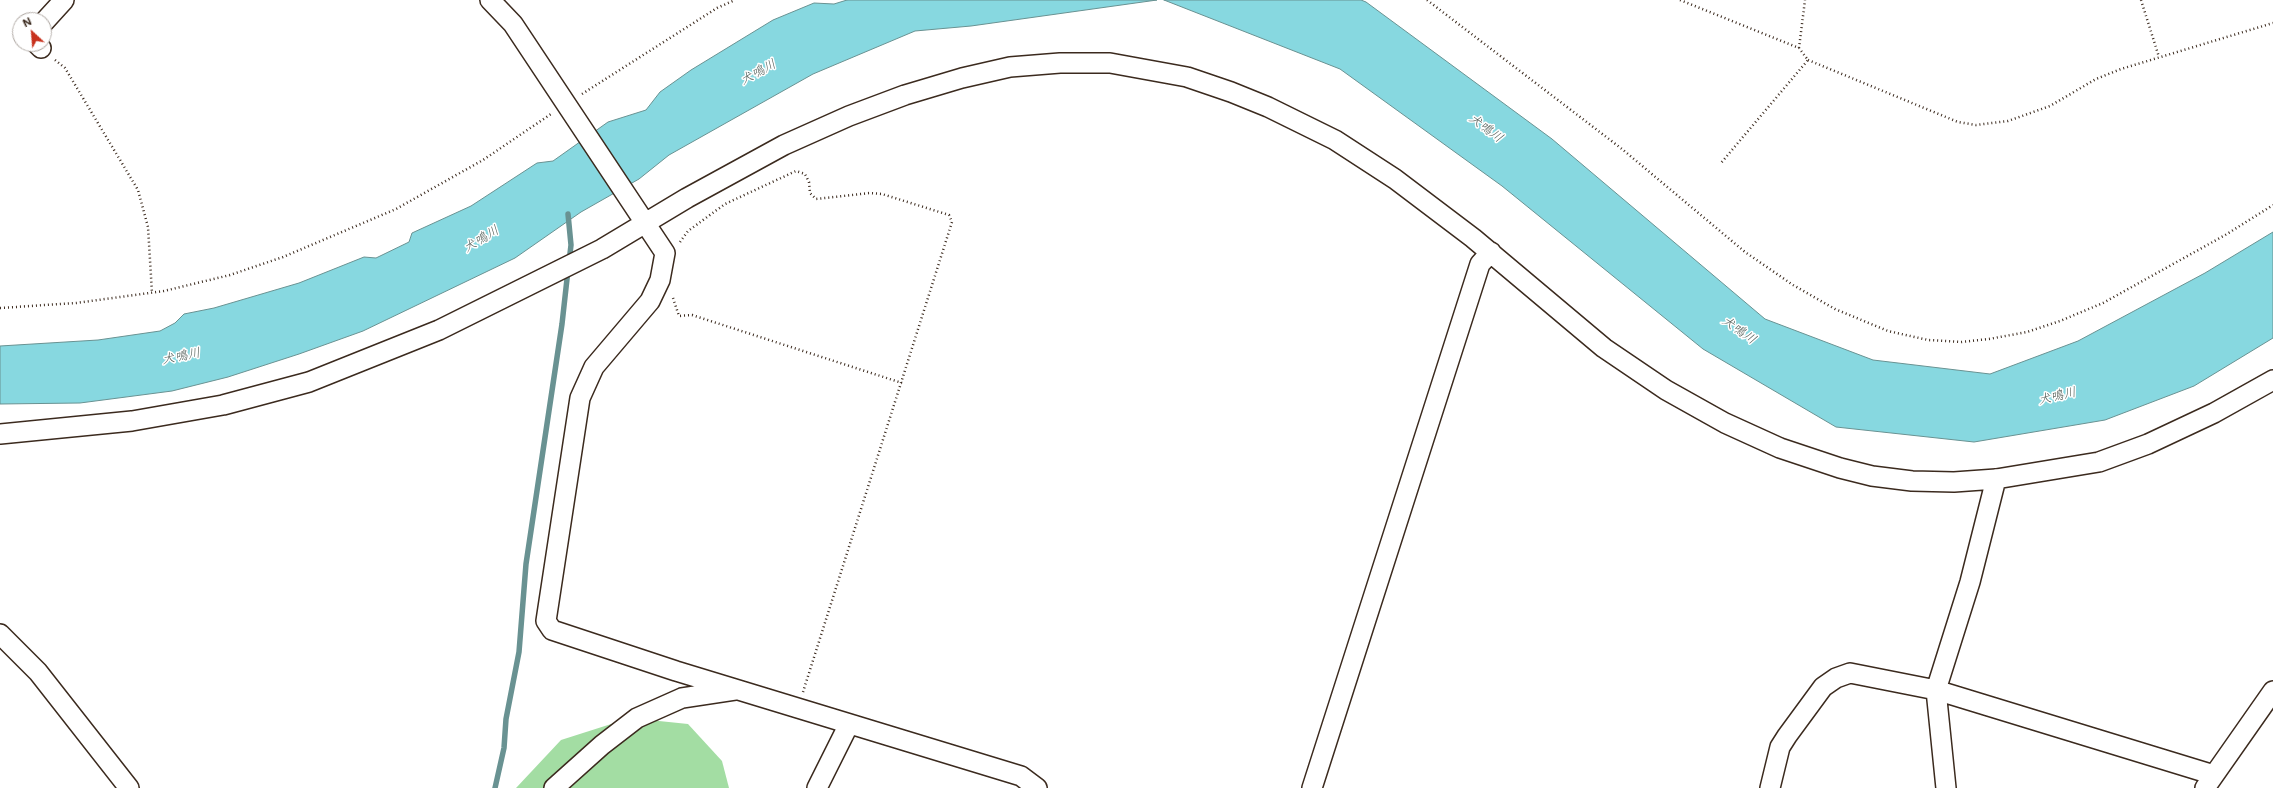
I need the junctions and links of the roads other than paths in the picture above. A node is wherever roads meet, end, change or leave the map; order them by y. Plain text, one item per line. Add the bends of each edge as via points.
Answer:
1 (64, 0) edge
2 (490, 0) edge
3 (52, 13) edge
4 (646, 224) junction
5 (1491, 252) junction
6 (2273, 380) edge
7 (0, 434) edge
8 (1996, 479) junction
9 (0, 634) edge
10 (740, 689) junction
11 (1936, 690) junction
12 (2273, 691) edge
13 (849, 724) junction
14 (2209, 781) edge
15 (129, 788) edge
16 (554, 788) edge
17 (818, 788) edge
18 (1037, 788) edge
19 (1312, 788) edge
20 (1770, 788) edge
21 (1946, 788) edge

1 - 3 street
2 - 4 street via 513,24
4 - 5 street via 687,198 784,145 904,95 1010,67 1110,63 1187,77 1231,92 1305,125 1335,140 1396,179
4 - 7 street via 602,249 439,330 309,382 223,406 132,421
4 - 10 street via 665,253 660,280 650,301 594,367 582,390 546,621 552,630 557,632
5 - 8 street via 1604,348 1666,390 1725,423 1812,460 1872,476 1954,482
5 - 19 street via 1480,264
6 - 8 street via 2201,419 2106,460
8 - 11 street via 1970,582
9 - 15 street via 38,672
10 - 13 street
10 - 16 street via 682,698 637,718
11 - 14 street
11 - 20 street via 1850,673 1836,678 1823,687 1780,747
11 - 21 street
12 - 14 street
13 - 17 street
13 - 18 street via 1021,776

